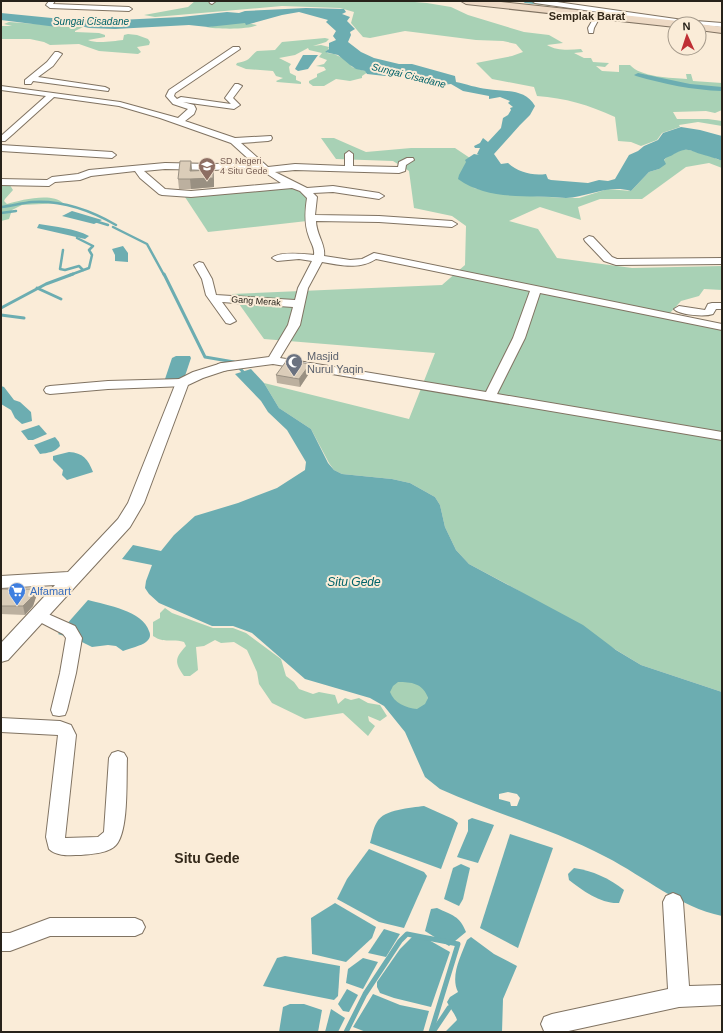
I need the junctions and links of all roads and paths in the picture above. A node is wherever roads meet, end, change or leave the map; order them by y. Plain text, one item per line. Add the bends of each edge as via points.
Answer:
1 (52, 1) edge
2 (466, 1) edge
3 (535, 1) edge
4 (572, 7) edge
5 (129, 9) dead end
6 (663, 10) dead end
7 (598, 15) junction
8 (721, 15) dead end
9 (633, 16) junction
10 (660, 20) junction
11 (667, 22) edge
12 (717, 26) edge
13 (707, 27) edge
14 (591, 32) dead end
15 (236, 49) dead end
16 (58, 54) dead end
17 (33, 80) junction
18 (238, 86) dead end
19 (1, 88) edge
20 (105, 89) dead end
21 (16, 90) junction
22 (51, 96) junction
23 (194, 105) junction
24 (177, 106) dead end
25 (163, 116) junction
26 (178, 122) junction
27 (268, 138) dead end
28 (2, 139) edge
29 (234, 141) junction
30 (1, 148) edge
31 (348, 154) dead end
32 (112, 155) dead end
33 (410, 160) dead end
34 (263, 167) junction
35 (314, 168) junction
36 (349, 168) junction
37 (138, 169) junction
38 (1, 182) edge
39 (292, 185) junction
40 (304, 190) junction
41 (379, 196) dead end
42 (310, 218) junction
43 (452, 224) dead end
44 (589, 239) dead end
45 (277, 258) dead end
46 (319, 258) junction
47 (722, 261) edge
48 (199, 265) dead end
49 (536, 289) junction
50 (213, 298) junction
51 (299, 304) junction
52 (722, 306) edge
53 (649, 312) junction
54 (230, 321) dead end
55 (722, 327) edge
56 (273, 360) junction
57 (222, 367) joint
58 (182, 383) junction
59 (50, 390) dead end
60 (490, 397) junction
61 (722, 436) edge
62 (72, 578) junction
63 (1, 582) edge
64 (39, 615) junction
65 (1, 655) edge
66 (59, 710) dead end
67 (1, 725) edge
68 (118, 758) dead end
69 (673, 902) dead end
70 (135, 927) dead end
71 (1, 942) edge
72 (722, 995) edge
73 (679, 997) junction
74 (552, 1024) dead end

1 - 5 street via 50,6
2 - 4 main road
3 - 4 street
4 - 7 main road
4 - 9 street
6 - 10 street
7 - 9 main road
7 - 14 street
8 - 12 street
9 - 10 main road
10 - 11 main road
10 - 12 street
12 - 13 main road
15 - 23 street via 170,95 171,98
16 - 17 street
17 - 20 street
17 - 21 street
18 - 23 street via 228,98 236,105 234,107
19 - 21 street
21 - 22 street
22 - 25 street via 120,104
22 - 28 street
23 - 26 street via 191,112
24 - 25 street via 164,111 166,114
25 - 26 street
26 - 29 street
27 - 29 street
29 - 34 street
30 - 32 street
31 - 36 street
33 - 36 street via 402,164 402,169 399,170
34 - 35 street
34 - 37 street via 165,166
34 - 39 street
35 - 36 street
35 - 40 street
37 - 38 street via 89,173 80,177 52,180 50,183
37 - 39 street via 142,176 162,192 191,194
39 - 40 street
40 - 41 street via 344,189
40 - 42 street via 312,197
42 - 43 street
42 - 46 street via 314,238 320,250
44 - 47 street via 608,259 616,262
45 - 46 street
46 - 49 street via 350,263 364,262 374,256
46 - 51 street via 303,288
48 - 50 street
49 - 53 street
49 - 60 street via 519,338
50 - 51 street, Gang Merak
50 - 54 street
51 - 56 street via 294,324
52 - 53 street via 712,305 706,313 665,307
53 - 55 street
56 - 57 street
56 - 60 street
57 - 58 street
58 - 59 street
58 - 62 street via 132,511 117,532
60 - 61 street
62 - 63 street
62 - 64 street
64 - 65 street
64 - 66 street via 69,630 74,638
67 - 68 street via 65,730 67,735 55,837 59,846 101,844 113,835
69 - 73 street
70 - 71 street via 50,927 10,942
72 - 73 street
73 - 74 street

